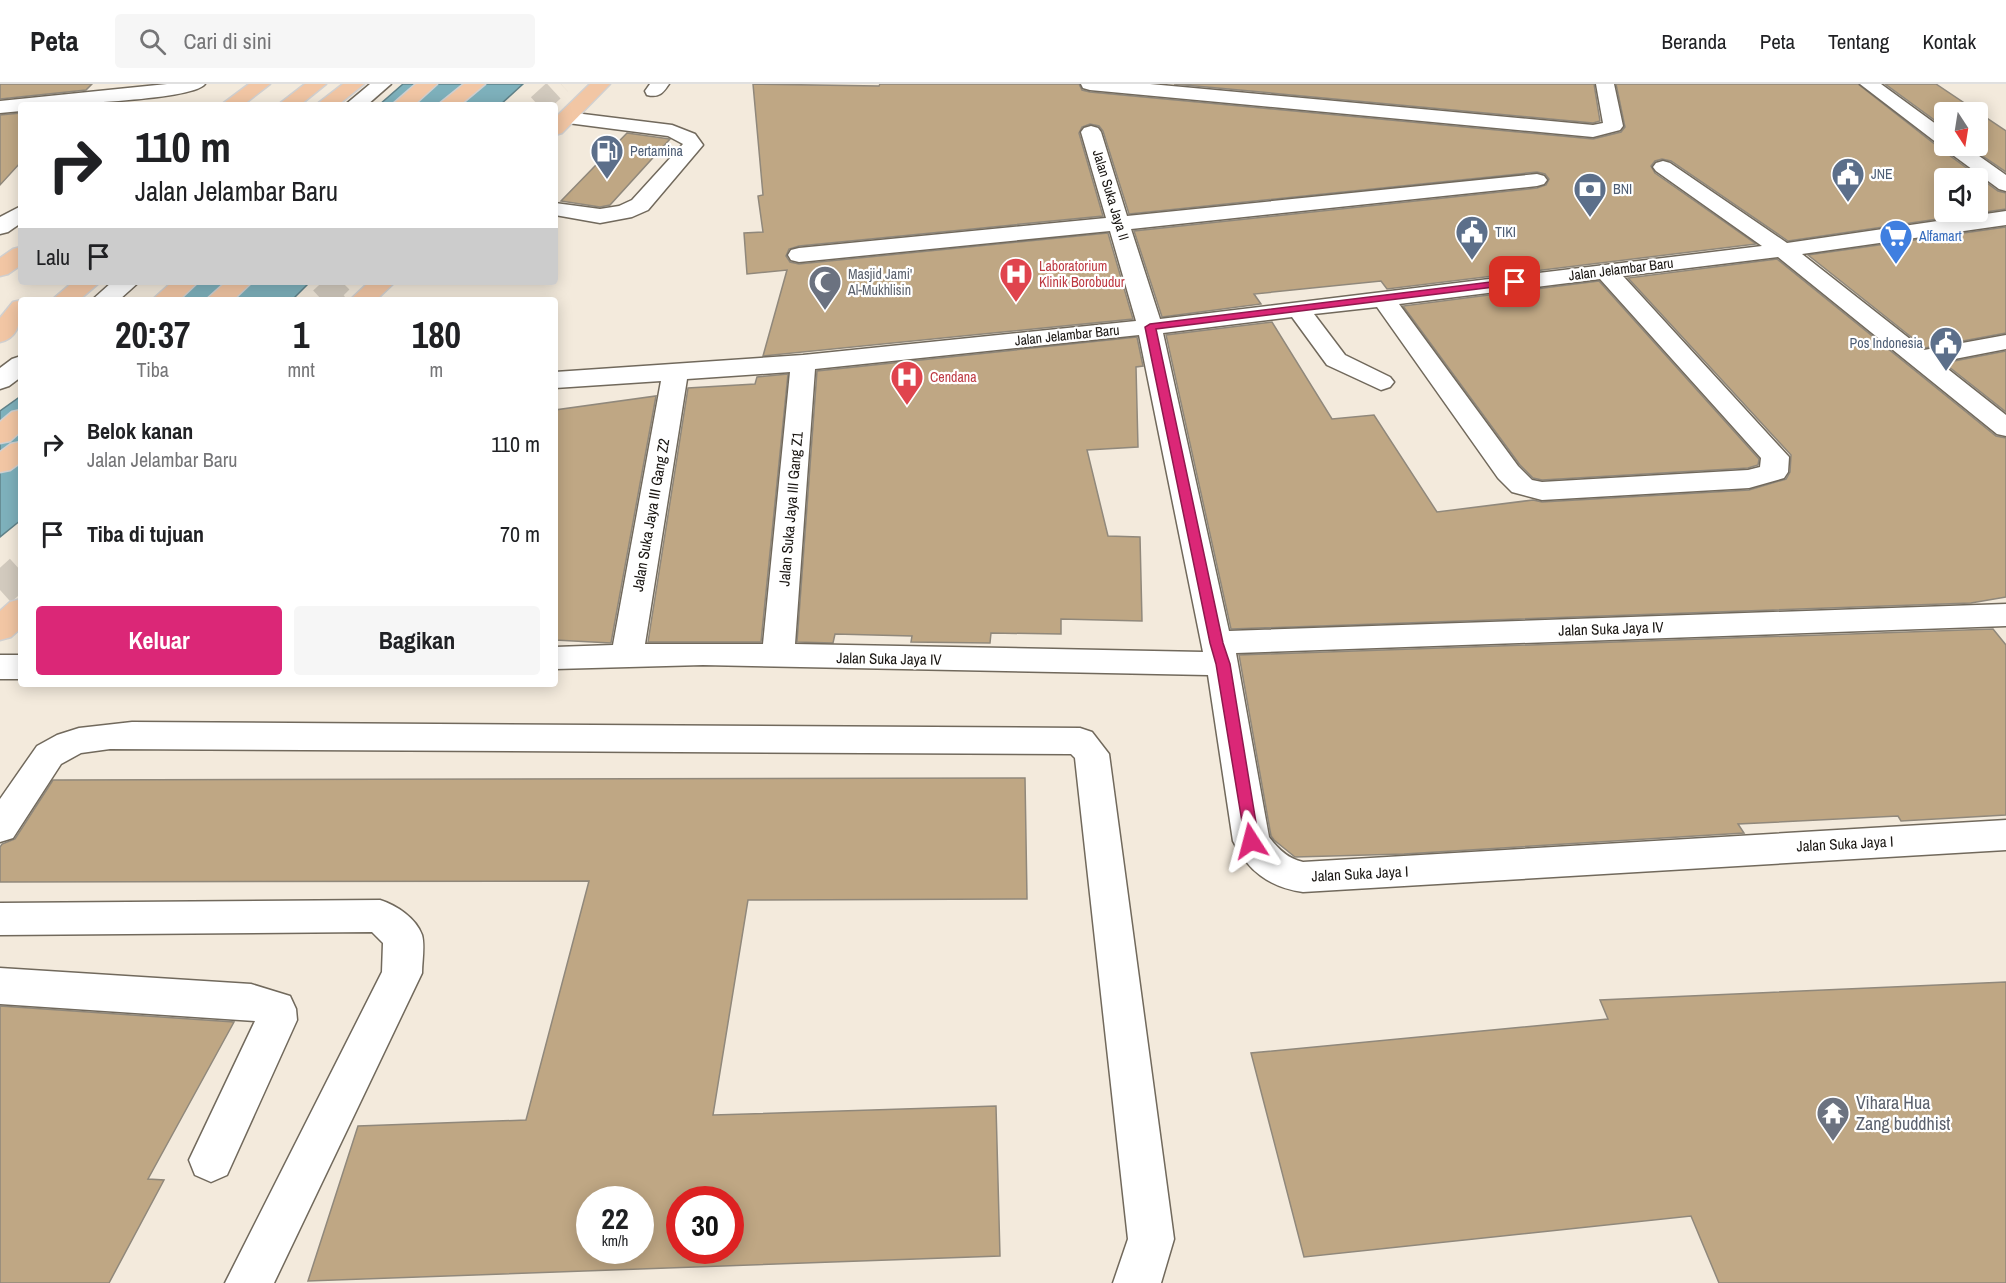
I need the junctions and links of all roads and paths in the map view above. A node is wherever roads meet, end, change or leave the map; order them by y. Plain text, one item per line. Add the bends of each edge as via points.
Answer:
1 (196, 84) edge
2 (216, 84) edge
3 (261, 84) edge
4 (317, 84) edge
5 (355, 84) edge
6 (382, 84) edge
7 (428, 84) edge
8 (476, 84) edge
9 (601, 84) edge
10 (1090, 84) edge
11 (1605, 84) edge
12 (1869, 84) edge
13 (1260, 93) edge
14 (48, 102) edge
15 (189, 102) edge
16 (235, 102) edge
17 (292, 102) edge
18 (330, 102) edge
19 (359, 102) edge
20 (406, 102) edge
21 (452, 102) edge
22 (18, 105) edge
23 (0, 107) edge
24 (561, 124) edge
25 (1091, 132) dead end
26 (1934, 132) edge
27 (1967, 156) edge
28 (1663, 167) dead end
29 (1537, 180) dead end
30 (2006, 185) edge
31 (558, 209) edge
32 (18, 215) edge
33 (2006, 218) edge
34 (1120, 223) junction
35 (0, 227) edge
36 (1783, 250) junction
37 (800, 255) dead end
38 (18, 257) edge
39 (0, 269) edge
40 (1605, 271) junction
41 (77, 285) edge
42 (123, 285) edge
43 (182, 285) edge
44 (236, 285) edge
45 (380, 285) edge
46 (42, 295) edge
47 (108, 297) edge
48 (168, 297) edge
49 (222, 297) edge
50 (366, 297) edge
51 (1383, 298) junction
52 (1298, 309) junction
53 (18, 318) edge
54 (1150, 327) junction
55 (18, 334) edge
56 (0, 335) edge
57 (2006, 342) edge
58 (0, 347) edge
59 (1921, 358) junction
60 (803, 363) junction
61 (18, 366) edge
62 (675, 373) junction
63 (558, 380) edge
64 (0, 381) edge
65 (1381, 382) dead end
66 (18, 420) edge
67 (2006, 428) edge
68 (0, 435) edge
69 (18, 452) edge
70 (0, 464) edge
71 (18, 613) edge
72 (2006, 615) edge
73 (0, 629) edge
74 (1220, 654) junction
75 (778, 656) junction
76 (627, 657) junction
77 (558, 658) edge
78 (0, 667) edge
79 (18, 667) edge
80 (0, 828) edge
81 (2006, 835) edge
82 (0, 919) edge
83 (0, 986) edge
84 (211, 1160) dead end
85 (249, 1283) edge
86 (1137, 1283) edge

1 - 14 street
2 - 15 street
3 - 16 highway
4 - 17 highway
5 - 18 highway
6 - 19 street
7 - 20 highway
8 - 21 highway
9 - 24 highway
10 - 13 street
11 - 13 street via 1613,126 1593,131
12 - 26 street
22 - 23 street
24 - 31 street via 672,131 688,138 693,145 640,205 600,216
25 - 34 street, Jalan Suka Jaya II
27 - 30 street
28 - 36 street
29 - 34 street
32 - 35 street
33 - 36 street, Jalan Jelambar Baru
34 - 37 street
34 - 54 street, Jalan Suka Jaya II
36 - 40 street, Jalan Jelambar Baru
36 - 59 street
38 - 39 highway
40 - 51 street, Jalan Jelambar Baru
40 - 51 street via 1775,457 1774,472 1749,479 1554,490 1522,486
41 - 46 highway
42 - 47 street
43 - 48 highway
44 - 49 highway
45 - 50 highway
51 - 52 street, Jalan Jelambar Baru
52 - 54 street, Jalan Jelambar Baru
52 - 65 street via 1336,360
53 - 56 highway
54 - 60 street, Jalan Jelambar Baru
54 - 74 street, Jalan Suka Jaya I
55 - 58 highway
57 - 59 street
59 - 67 street
60 - 62 street, Jalan Jelambar Baru
60 - 75 street, Jalan Suka Jaya III Gang Z1
61 - 64 street
62 - 63 street, Jalan Jelambar Baru
62 - 76 street, Jalan Suka Jaya III Gang Z2
66 - 68 highway
69 - 70 highway
71 - 73 highway
72 - 74 street, Jalan Suka Jaya IV
74 - 75 street, Jalan Suka Jaya IV
74 - 81 street, Jalan Suka Jaya I via 1251,841 1263,859 1290,876
75 - 76 street, Jalan Suka Jaya IV
76 - 77 street, Jalan Suka Jaya IV
78 - 79 street
80 - 86 street via 49,755 82,738 144,735 1080,741 1092,754 1151,1239
82 - 85 street via 380,916 403,937 402,973
83 - 84 street via 251,1002 276,1009 276,1020

